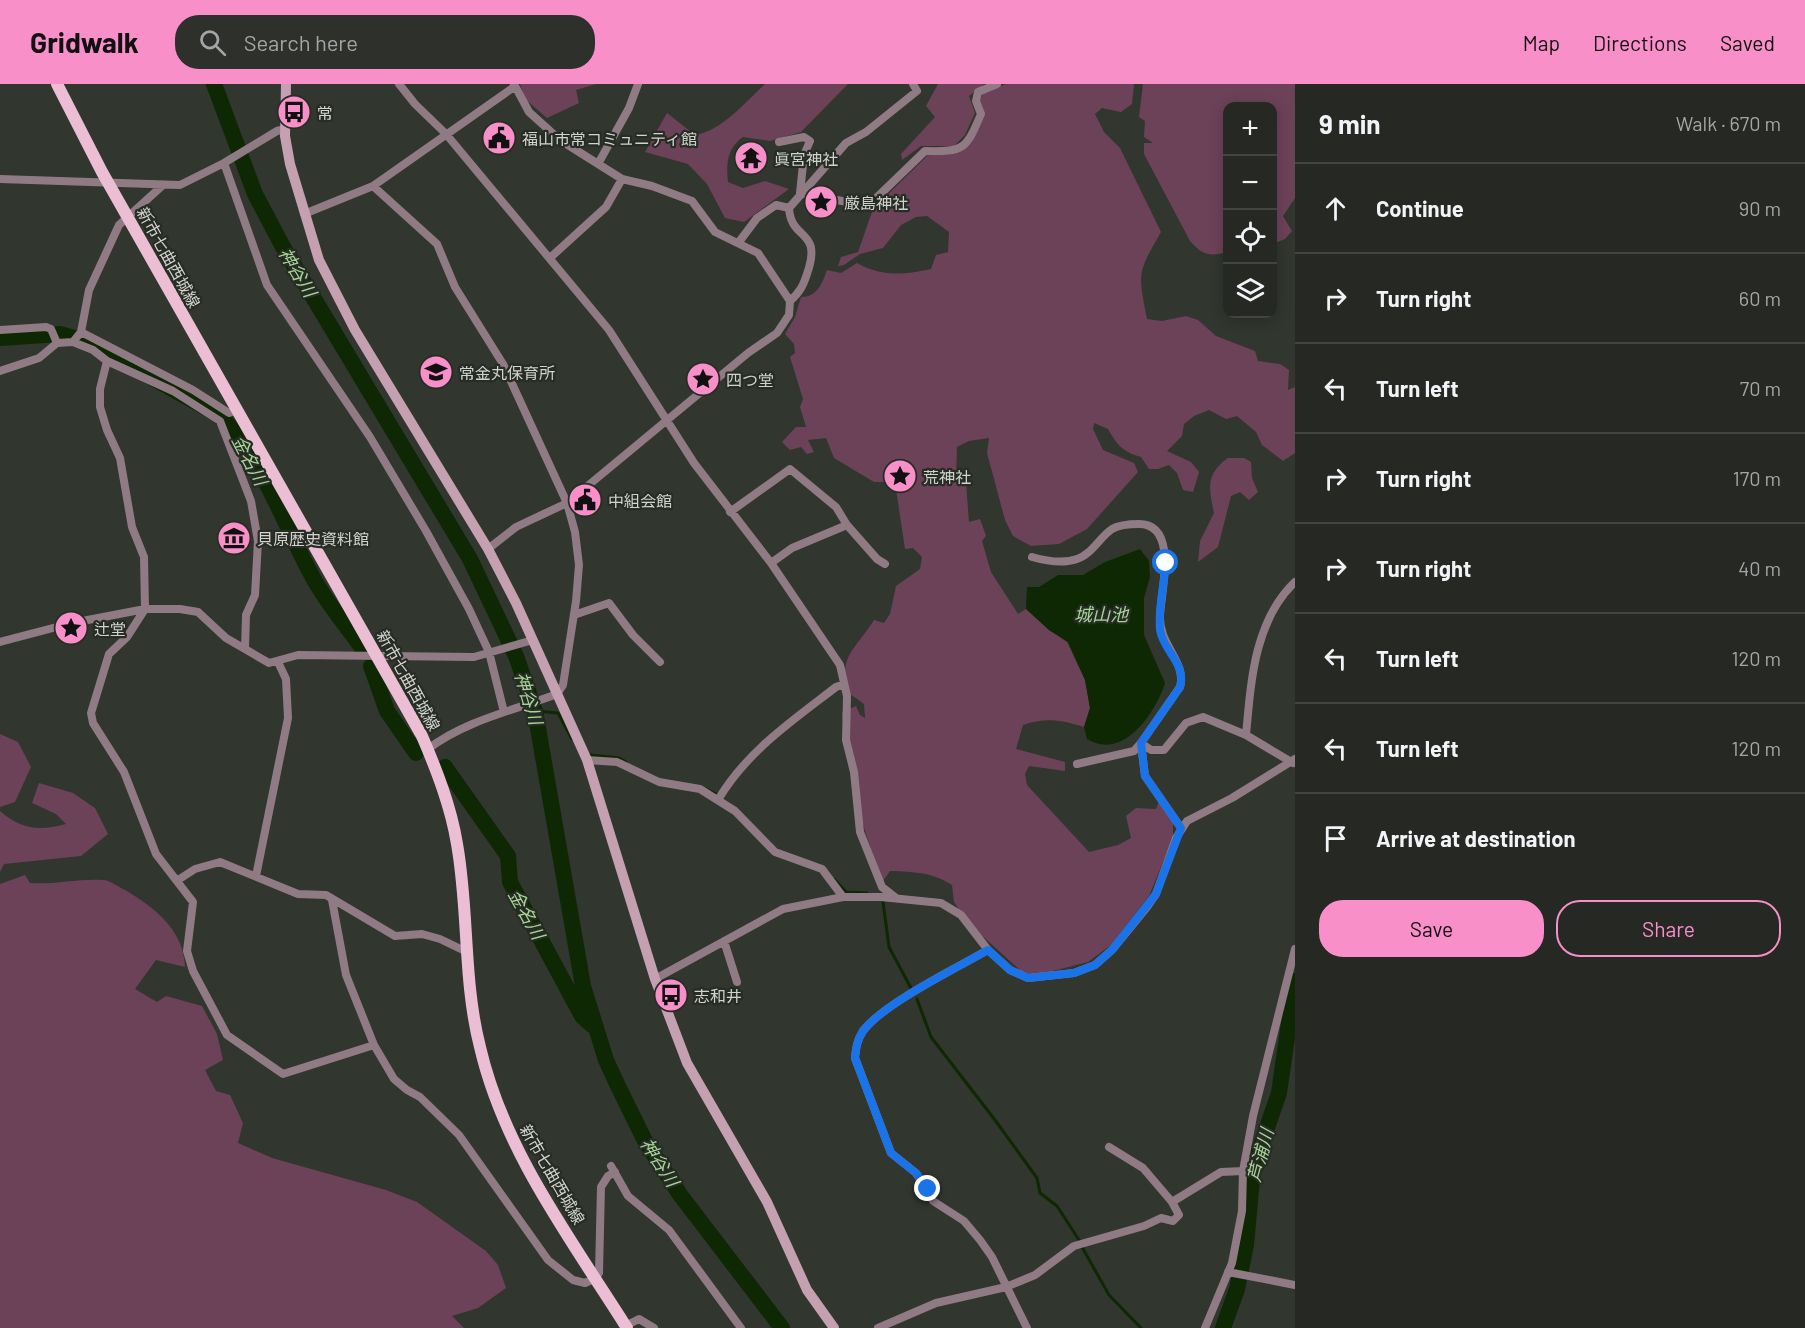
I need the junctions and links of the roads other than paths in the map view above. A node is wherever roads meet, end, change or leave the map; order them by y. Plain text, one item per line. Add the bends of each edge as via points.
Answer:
1 (57, 84) edge
2 (286, 84) edge
3 (399, 84) edge
4 (638, 84) edge
5 (914, 84) edge
6 (997, 84) edge
7 (514, 85) edge
8 (285, 129) junction
9 (446, 134) junction
10 (779, 142) dead end
11 (224, 163) junction
12 (598, 164) junction
13 (0, 179) edge
14 (622, 179) junction
15 (108, 182) junction
16 (163, 185) junction
17 (373, 186) junction
18 (800, 193) junction
19 (789, 208) junction
20 (304, 214) junction
21 (129, 218) junction
22 (739, 242) junction
23 (551, 256) junction
24 (790, 301) junction
25 (0, 330) edge
26 (81, 332) junction
27 (73, 342) junction
28 (57, 343) junction
29 (107, 361) junction
30 (0, 371) edge
31 (237, 410) junction
32 (667, 422) junction
33 (567, 503) junction
34 (730, 512) junction
35 (847, 525) junction
36 (488, 549) junction
37 (1032, 557) dead end
38 (771, 563) junction
39 (885, 564) dead end
40 (1295, 582) edge
41 (145, 609) junction
42 (574, 615) junction
43 (532, 640) junction
44 (0, 642) edge
45 (245, 650) junction
46 (489, 652) junction
47 (378, 658) junction
48 (278, 662) junction
49 (660, 662) dead end
50 (844, 684) junction
51 (555, 695) junction
52 (504, 712) junction
53 (1246, 735) junction
54 (1141, 743) junction
55 (428, 749) junction
56 (587, 760) junction
57 (1294, 762) edge
58 (1077, 764) dead end
59 (718, 800) junction
60 (1181, 828) junction
61 (256, 876) junction
62 (178, 880) junction
63 (843, 897) junction
64 (896, 898) junction
65 (332, 900) junction
66 (724, 941) junction
67 (1295, 949) edge
68 (988, 950) junction
69 (467, 952) junction
70 (655, 979) junction
71 (1290, 981) edge
72 (737, 982) dead end
73 (374, 1045) junction
74 (1110, 1147) dead end
75 (1244, 1171) junction
76 (1172, 1202) junction
77 (1236, 1273) junction
78 (596, 1278) junction
79 (1295, 1285) edge
80 (1006, 1287) junction
81 (626, 1327) edge
82 (654, 1328) edge
83 (741, 1328) edge
84 (834, 1328) edge
85 (878, 1328) edge
86 (1027, 1328) edge
87 (1205, 1328) edge

1 - 15 main road, 新市七曲西城線
2 - 8 street
3 - 9 street
4 - 12 street
5 - 18 street via 917,91 846,143 807,190
6 - 18 street via 978,92 976,101 981,114 963,147 948,152 925,151 868,206
7 - 9 street
7 - 12 street via 529,112 560,140
8 - 11 street
8 - 20 street
9 - 17 street
9 - 23 street
10 - 18 street via 804,137 810,141 804,155
11 - 16 street via 180,185
11 - 46 street via 267,285 370,437 426,531
12 - 14 street
13 - 15 street
14 - 22 street via 692,201 715,232
14 - 23 street via 606,207
15 - 16 street
15 - 21 main road, 新市七曲西城線
16 - 21 street
17 - 20 street
17 - 33 street via 437,244 455,286 503,364
18 - 19 street
19 - 22 street via 777,205 757,218
19 - 24 street via 790,219 812,245 814,254 801,291
20 - 36 street via 319,261 355,330
21 - 26 street via 119,225 104,254 90,290
21 - 31 main road, 新市七曲西城線
22 - 24 street via 758,253
23 - 32 street via 609,330
24 - 32 street via 789,315 777,333 748,352
25 - 28 street via 51,329
26 - 27 street
26 - 31 street via 229,413
27 - 28 street
27 - 29 street
28 - 30 street via 39,358
29 - 41 street via 100,407 120,458 132,527 144,557
29 - 45 street via 173,391 220,422 251,501 258,541 255,595 246,615
31 - 47 main road, 新市七曲西城線
32 - 33 street
32 - 34 street
33 - 36 street via 516,528
33 - 42 street via 579,565
34 - 35 street via 790,469 836,507
34 - 38 street
35 - 38 street via 792,548
35 - 39 street
36 - 43 street
37 - 54 street via 1047,561 1080,558 1112,530 1132,524 1144,524 1159,537 1166,563 1161,633 1182,679
38 - 50 street via 840,665
40 - 53 street via 1274,611 1258,648 1252,669
41 - 44 street
41 - 45 street via 198,612 214,629
41 - 62 street via 127,637 109,654 92,713 93,723 124,772 156,855
42 - 49 street via 609,603
42 - 51 street via 563,684
43 - 46 street
43 - 51 street
45 - 48 street via 269,663
46 - 47 street via 474,657
46 - 52 street
47 - 48 street via 298,655
47 - 55 main road, 新市七曲西城線
48 - 61 street via 286,679 288,718
50 - 59 street via 762,744 731,778
50 - 64 street via 846,740 854,772 860,832 882,887
51 - 52 street
51 - 56 street
52 - 55 street
53 - 54 street via 1203,717 1186,723 1164,750 1151,750
53 - 57 street
54 - 58 street via 1134,751
54 - 60 street via 1145,776
55 - 69 main road, 新市七曲西城線 via 457,844
56 - 59 street via 616,762 658,782 700,789
56 - 70 street
57 - 60 street via 1196,815
59 - 63 street via 735,811 775,852 822,869
60 - 68 street via 1156,894 1112,950 1095,965 1074,973 1028,978 1010,970
61 - 62 street via 220,862 195,869
61 - 65 street via 298,894 326,895
62 - 73 street via 193,902 187,951 193,971 227,1035 283,1074
63 - 64 street
63 - 66 street via 783,909
64 - 68 street via 941,903 962,915
65 - 69 street via 395,936 422,934
65 - 73 street via 346,975
66 - 70 street
66 - 72 street
67 - 71 street
68 - 80 street via 877,1016 862,1032 855,1058 891,1153 916,1173 933,1201 964,1221 992,1257
69 - 78 main road, 新市七曲西城線 via 471,1006 493,1091 513,1143
70 - 84 street via 687,1063 767,1202 807,1290
71 - 75 street via 1253,1116
73 - 78 street via 394,1079 420,1096 459,1136 548,1260 573,1280 585,1284
74 - 76 street via 1143,1168
75 - 76 street via 1221,1173
75 - 77 street
76 - 80 street via 1179,1215 1173,1221 1161,1218 1074,1246 1035,1275
77 - 79 street
77 - 87 street
78 - 81 main road, 新市七曲西城線
78 - 83 street via 601,1187 613,1169 628,1196 669,1230
80 - 85 street via 936,1303
80 - 86 street
81 - 82 street via 639,1319

